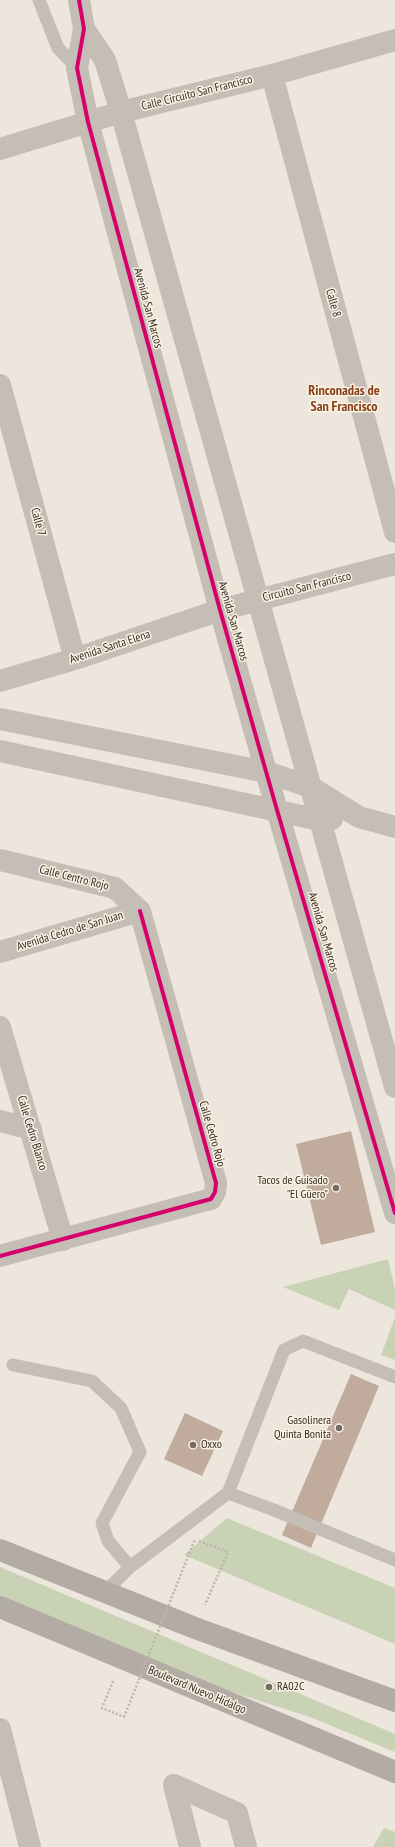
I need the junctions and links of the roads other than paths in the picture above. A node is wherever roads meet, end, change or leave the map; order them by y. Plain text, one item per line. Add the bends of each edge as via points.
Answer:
1 (39, 0) edge
2 (79, 0) edge
3 (84, 29) junction
4 (395, 40) edge
5 (77, 68) junction
6 (272, 75) junction
7 (121, 112) junction
8 (88, 122) junction
9 (0, 149) edge
10 (0, 385) edge
11 (395, 532) edge
12 (395, 564) edge
13 (258, 599) junction
14 (220, 610) junction
15 (76, 659) junction
16 (0, 681) edge
17 (0, 719) edge
18 (0, 751) edge
19 (266, 772) junction
20 (311, 787) junction
21 (277, 810) junction
22 (359, 817) junction
23 (320, 820) junction
24 (395, 827) edge
25 (0, 860) edge
26 (140, 910) junction
27 (0, 952) edge
28 (1, 1036) edge
29 (395, 1087) edge
30 (0, 1121) edge
31 (31, 1129) junction
32 (395, 1213) edge
33 (63, 1240) junction
34 (0, 1256) edge
35 (13, 1365) dead end
36 (395, 1376) edge
37 (228, 1493) junction
38 (0, 1550) edge
39 (395, 1560) edge
40 (130, 1567) junction
41 (105, 1592) junction
42 (0, 1607) edge
43 (395, 1702) edge
44 (0, 1729) edge
45 (395, 1772) edge
46 (30, 1847) edge
47 (190, 1847) edge
48 (246, 1847) edge

1 - 5 lane via 58,48
2 - 3 street
3 - 5 street, Avenida San Marcos
3 - 7 street via 106,60
4 - 6 street, Calle Circuito San Francisco
5 - 8 street, Avenida San Marcos
6 - 7 street, Calle Circuito San Francisco
6 - 11 street, Calle 8
7 - 8 street, Calle Circuito San Francisco
7 - 13 street
8 - 9 street, Calle Circuito San Francisco
8 - 14 street, Avenida San Marcos
10 - 15 street, Calle 7
12 - 13 street, Circuito San Francisco
13 - 14 street, Circuito San Francisco
13 - 20 street
14 - 15 street, Avenida Santa Elena
14 - 19 street, Avenida San Marcos
15 - 16 street, Avenida Santa Elena
17 - 19 street
18 - 21 street
19 - 20 street
19 - 21 street, Avenida San Marcos
20 - 22 street
20 - 23 street
21 - 23 street
21 - 32 street, Avenida San Marcos
22 - 23 street
22 - 24 street
23 - 29 street
25 - 26 street, Calle Centro Rojo via 115,888
26 - 27 street, Avenida Cedro de San Juan
26 - 33 street, Calle Cedro Rojo via 216,1183 215,1192 211,1199
28 - 31 street, Calle Cedro Blanco
30 - 31 street
31 - 33 street, Calle Cedro Blanco
33 - 34 street, Calle Cedro Rojo
35 - 40 lane via 92,1381 121,1408 140,1452 102,1523 108,1541
36 - 37 lane via 303,1341 284,1350
37 - 39 lane
37 - 40 lane
38 - 41 main road
40 - 41 lane
41 - 43 main road via 194,1628
42 - 45 main road, Boulevard Nuevo Hidalgo
44 - 46 street
47 - 48 street via 174,1785 237,1813

